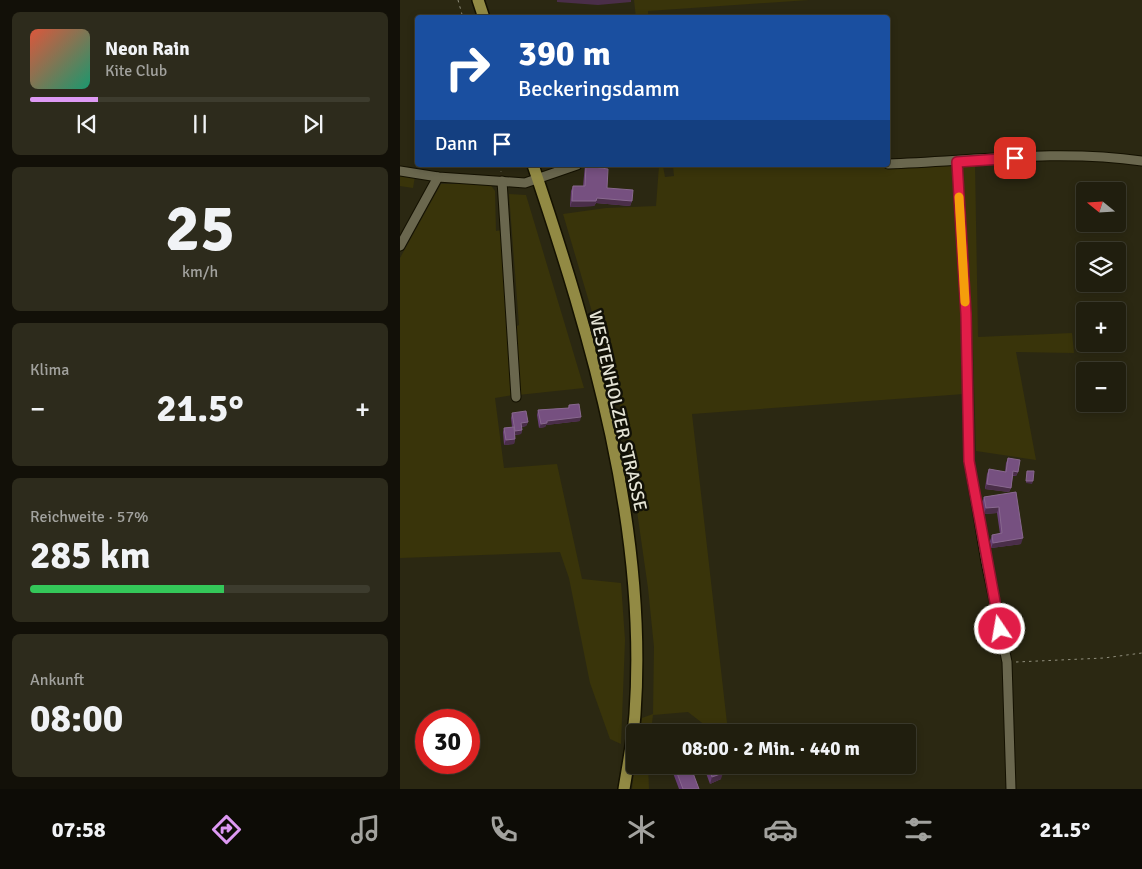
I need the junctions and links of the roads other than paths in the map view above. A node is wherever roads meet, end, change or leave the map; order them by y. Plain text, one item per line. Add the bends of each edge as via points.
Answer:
1 (478, 0) edge
2 (483, 15) edge
3 (957, 162) junction
4 (1142, 162) edge
5 (890, 164) edge
6 (534, 167) edge
7 (571, 167) edge
8 (400, 171) edge
9 (438, 177) junction
10 (537, 178) junction
11 (502, 181) junction
12 (400, 246) edge
13 (516, 397) dead end
14 (624, 789) edge
15 (1011, 789) edge

1 - 2 main road
3 - 4 street via 1054,156
3 - 5 street
3 - 15 street via 966,314 969,461 986,562 1008,662
6 - 10 main road, WESTENHOLZER STRASSE
7 - 10 street
8 - 9 street
9 - 11 street
9 - 12 street
10 - 11 street via 525,183
10 - 14 main road, WESTENHOLZER STRASSE via 592,355 618,471 632,562 637,639 635,716
11 - 13 street

